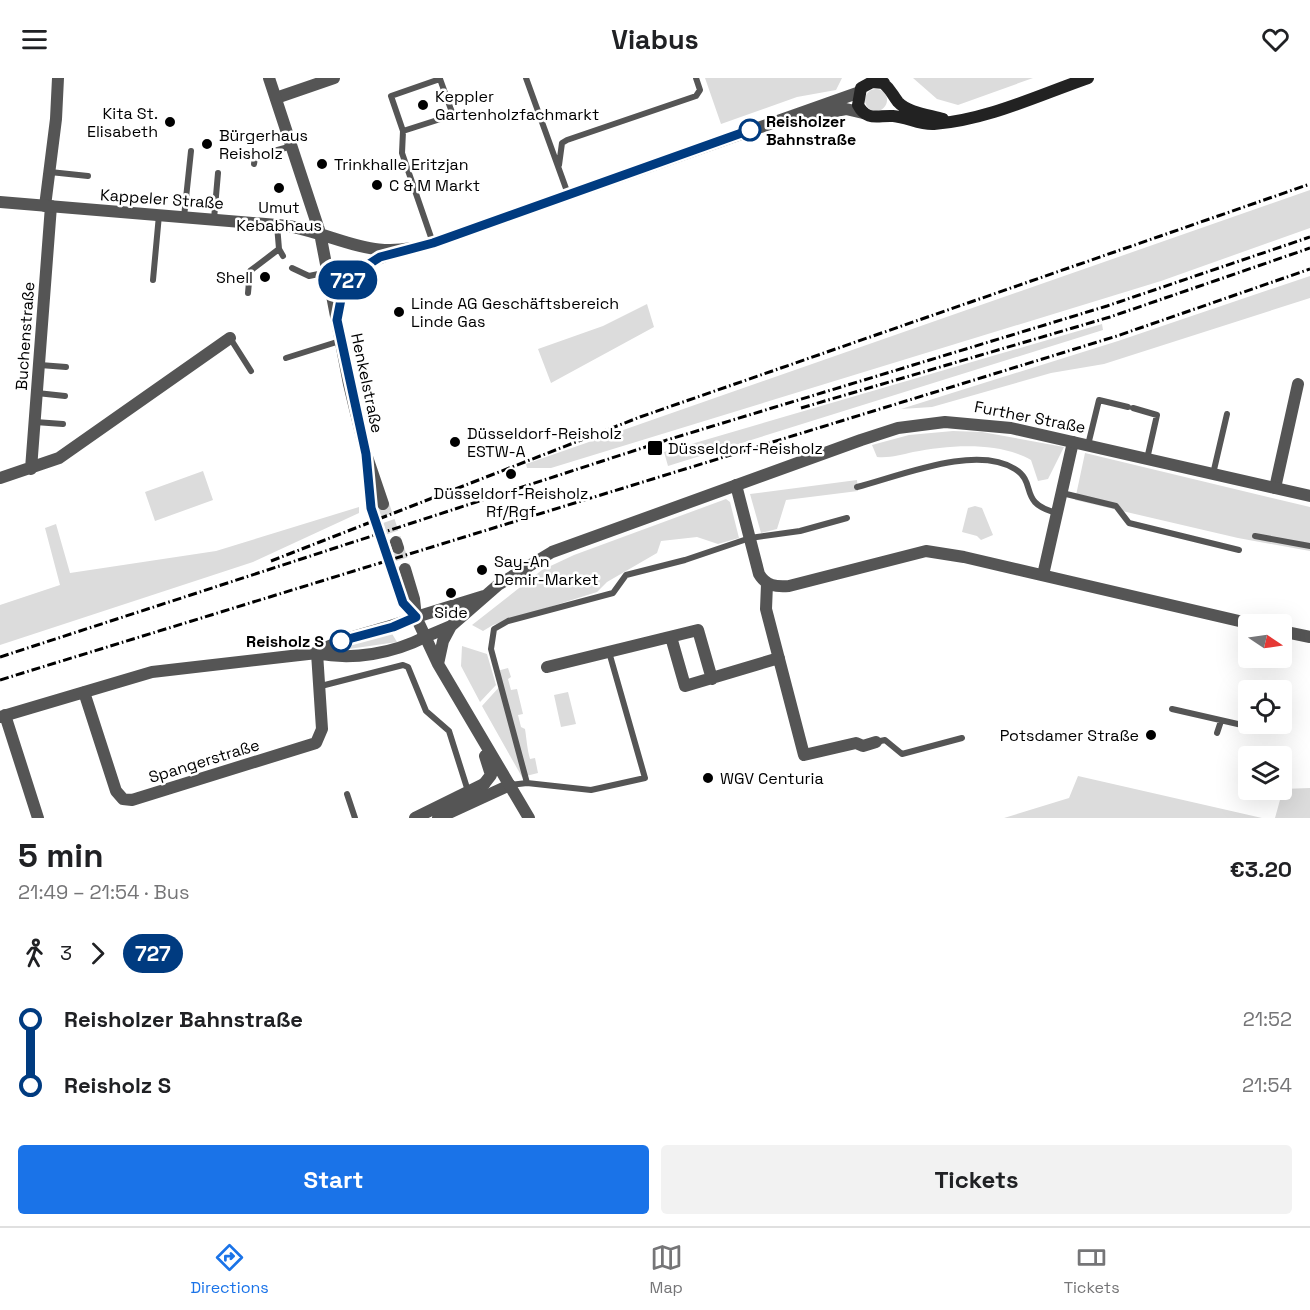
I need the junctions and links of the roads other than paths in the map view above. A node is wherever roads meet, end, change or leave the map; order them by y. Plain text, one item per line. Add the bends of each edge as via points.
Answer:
1 (58, 78) edge
2 (269, 78) edge
3 (334, 78) edge
4 (526, 78) edge
5 (696, 78) edge
6 (1089, 78) edge
7 (881, 81) edge
8 (861, 86) edge
9 (895, 95) junction
10 (276, 98) junction
11 (863, 113) junction
12 (886, 116) junction
13 (785, 118) junction
14 (947, 121) junction
15 (403, 131) junction
16 (292, 146) junction
17 (191, 151) dead end
18 (274, 151) dead end
19 (559, 165) junction
20 (49, 172) junction
21 (218, 173) dead end
22 (88, 176) dead end
23 (568, 194) junction
24 (0, 202) edge
25 (48, 206) junction
26 (159, 215) junction
27 (184, 217) junction
28 (214, 219) junction
29 (277, 225) junction
30 (321, 233) junction
31 (433, 243) junction
32 (394, 252) junction
33 (292, 268) dead end
34 (327, 272) junction
35 (153, 280) dead end
36 (248, 293) dead end
37 (337, 320) junction
38 (230, 338) joint
39 (340, 341) junction
40 (286, 358) dead end
41 (40, 365) junction
42 (66, 367) dead end
43 (250, 371) dead end
44 (1298, 384) dead end
45 (37, 393) junction
46 (65, 396) dead end
47 (1227, 414) dead end
48 (35, 422) junction
49 (63, 424) dead end
50 (1073, 442) junction
51 (1088, 445) junction
52 (1147, 459) junction
53 (32, 469) junction
54 (1213, 475) junction
55 (0, 478) edge
56 (736, 485) junction
57 (857, 486) dead end
58 (1275, 488) junction
59 (1061, 493) junction
60 (1310, 496) edge
61 (377, 506) tunnel mouth
62 (1057, 513) junction
63 (847, 518) dead end
64 (1255, 536) dead end
65 (750, 538) junction
66 (1310, 546) edge
67 (1239, 550) dead end
68 (399, 570) tunnel mouth
69 (1043, 575) junction
70 (767, 584) junction
71 (484, 595) junction
72 (416, 617) junction
73 (1238, 621) edge
74 (450, 626) junction
75 (1292, 633) edge
76 (671, 636) junction
77 (425, 637) junction
78 (1310, 637) edge
79 (609, 652) junction
80 (317, 653) junction
81 (779, 658) junction
82 (438, 664) junction
83 (547, 667) dead end
84 (712, 679) junction
85 (321, 686) junction
86 (84, 692) junction
87 (1172, 709) dead end
88 (3, 716) edge
89 (1221, 721) junction
90 (1238, 725) edge
91 (1217, 733) dead end
92 (962, 738) dead end
93 (483, 740) junction
94 (876, 742) joint
95 (527, 783) junction
96 (510, 785) junction
97 (468, 791) junction
98 (347, 795) dead end
99 (38, 818) edge
100 (355, 818) edge
101 (415, 818) edge
102 (438, 818) edge
103 (529, 818) edge

1 - 20 street, Buchenstraße
2 - 10 street, Henkelstraße
3 - 10 street
4 - 19 lane
5 - 19 lane via 700,90 696,96 562,143
6 - 14 main road via 978,117
7 - 8 main road
7 - 9 main road
8 - 11 main road via 858,105
8 - 13 street
9 - 12 main road via 893,108
9 - 14 main road via 906,108
10 - 16 street, Henkelstraße
11 - 12 main road via 873,118
11 - 13 street via 846,109
12 - 14 main road via 928,124
13 - 23 street
15 - 15 lane via 391,96 440,79 453,116
15 - 31 lane via 402,153
16 - 18 lane
16 - 30 street, Henkelstraße
17 - 27 lane
19 - 23 lane
20 - 22 lane
20 - 25 street, Buchenstraße
21 - 28 lane
23 - 31 street
24 - 25 street, Kappeler Straße
25 - 26 street, Kappeler Straße
25 - 41 street, Buchenstraße
26 - 27 street, Kappeler Straße
26 - 35 lane
27 - 28 street, Kappeler Straße
28 - 29 street, Kappeler Straße
29 - 30 street, Kappeler Straße
29 - 36 lane via 281,252 250,271
30 - 32 street via 367,249
30 - 34 street, Henkelstraße
31 - 32 street
32 - 37 street, Henkelstraße via 368,264 348,280
33 - 34 lane via 309,276
34 - 37 street, Henkelstraße
37 - 39 street, Henkelstraße
38 - 43 lane
38 - 53 street via 59,458
39 - 40 lane
39 - 61 street, Henkelstraße
41 - 42 lane
41 - 45 street, Buchenstraße
44 - 58 street
45 - 46 lane
45 - 48 street, Buchenstraße
47 - 54 lane
48 - 49 lane
48 - 53 street, Buchenstraße
50 - 51 street, Further Straße
50 - 56 street, Further Straße via 988,424 920,425 861,440
50 - 59 street
51 - 52 street, Further Straße
51 - 52 lane via 1099,400 1157,415
52 - 54 street, Further Straße
53 - 55 street
54 - 58 street, Further Straße
56 - 65 street
56 - 71 street, Further Straße via 552,552
57 - 62 lane via 976,458 1014,468 1024,476 1032,502
58 - 60 street, Further Straße
59 - 62 street
59 - 67 lane via 1116,506 1129,523
62 - 69 street
63 - 65 lane via 800,531
64 - 66 lane
65 - 70 street via 759,574
65 - 95 lane via 626,575 612,593 508,621 494,629 491,649
68 - 72 street via 414,598
69 - 70 street via 926,551 789,586
69 - 73 street
70 - 81 street via 765,609
71 - 72 street, Further Straße
71 - 74 street, Further Straße
72 - 77 street
72 - 80 street via 341,641
74 - 77 street, Further Straße
74 - 82 street
75 - 78 street
76 - 79 street
76 - 84 street via 698,630
76 - 84 street via 685,686
77 - 80 street via 406,646 373,653
77 - 82 street
79 - 83 street
79 - 95 lane via 645,778 591,789
80 - 85 street, Spangerstraße
80 - 86 street via 152,672
81 - 84 street
81 - 94 street via 804,755
82 - 93 street
85 - 86 street, Spangerstraße via 321,733 316,743 128,800 118,797
85 - 97 lane via 403,665 408,668 426,711 449,731
86 - 88 street
87 - 89 lane
88 - 99 street
89 - 90 lane
89 - 91 lane
92 - 94 lane via 902,754 885,740
93 - 96 street
93 - 97 street via 491,770 489,779
95 - 96 lane
96 - 102 street
96 - 103 street
97 - 101 street
98 - 100 lane

